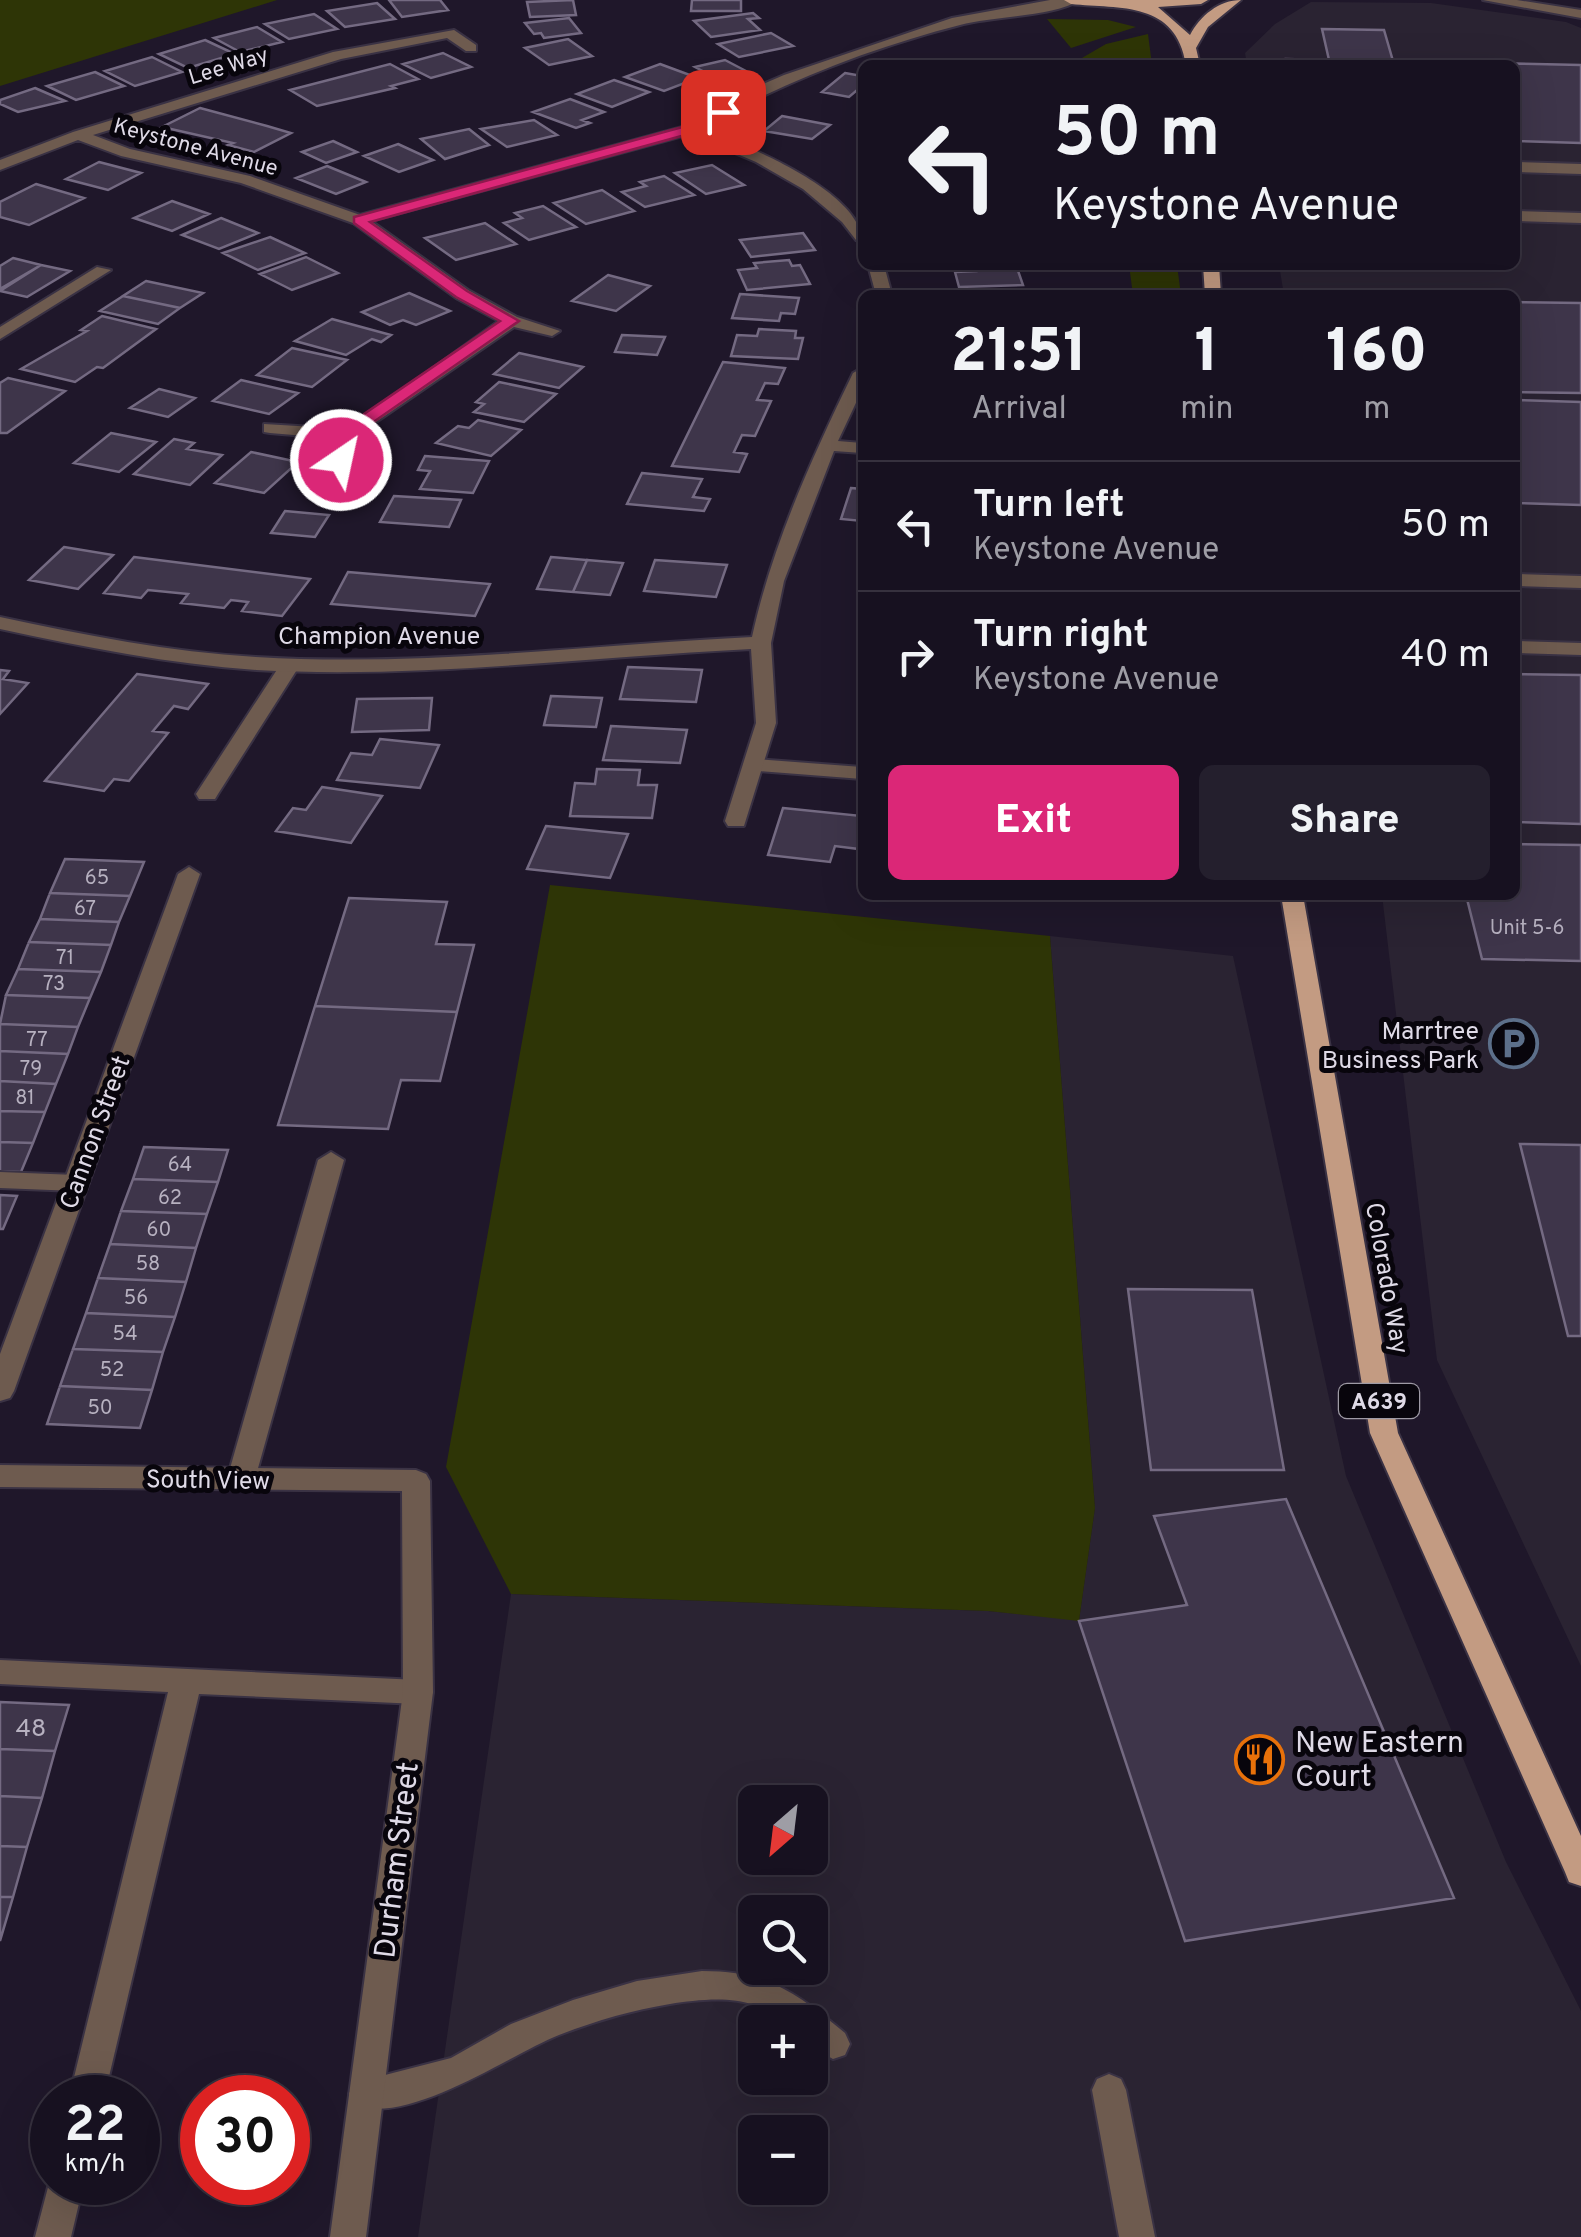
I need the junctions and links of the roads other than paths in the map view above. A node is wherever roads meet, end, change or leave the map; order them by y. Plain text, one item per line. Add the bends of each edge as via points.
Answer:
1 (977, 0) edge
2 (1072, 0) edge
3 (1201, 0) edge
4 (1234, 0) edge
5 (1490, 0) edge
6 (1144, 4) junction
7 (1581, 14) edge
8 (958, 21) junction
9 (1191, 46) junction
10 (471, 48) dead end
11 (1192, 60) edge
12 (691, 129) junction
13 (78, 135) junction
14 (0, 165) edge
15 (1520, 167) edge
16 (1581, 169) edge
17 (1520, 216) edge
18 (1581, 218) edge
19 (359, 220) junction
20 (858, 227) edge
21 (103, 270) dead end
22 (511, 321) junction
23 (552, 331) dead end
24 (0, 334) edge
25 (858, 381) edge
26 (270, 428) dead end
27 (352, 436) junction
28 (828, 445) junction
29 (858, 448) edge
30 (330, 484) dead end
31 (1520, 580) edge
32 (1581, 582) edge
33 (0, 623) edge
34 (762, 643) junction
35 (1520, 647) edge
36 (1581, 649) edge
37 (290, 665) junction
38 (754, 765) junction
39 (858, 774) edge
40 (208, 794) dead end
41 (736, 821) dead end
42 (188, 874) dead end
43 (1293, 900) edge
44 (331, 1160) dead end
45 (0, 1180) edge
46 (76, 1183) junction
47 (0, 1392) edge
48 (0, 1476) edge
49 (242, 1480) junction
50 (416, 1482) joint
51 (0, 1672) edge
52 (186, 1682) junction
53 (418, 1692) junction
54 (1581, 1872) edge
55 (784, 2005) edge
56 (92, 2075) edge
57 (1109, 2090) dead end
58 (366, 2094) junction
59 (61, 2205) edge
60 (53, 2237) edge
61 (348, 2237) edge
62 (1137, 2237) edge

1 - 8 street
2 - 6 main road
2 - 8 street
3 - 6 main road
4 - 9 main road via 1202,24
5 - 7 street
6 - 9 main road via 1174,21
8 - 12 street via 789,78
9 - 11 main road
10 - 13 street, Lee Way via 449,33 338,55
12 - 19 street
12 - 20 street via 753,154
13 - 14 street, Lee Way
13 - 19 street, Keystone Avenue via 126,153 244,179
15 - 16 street
17 - 18 street
19 - 22 street, Keystone Avenue
21 - 24 street
22 - 23 street, Keystone Avenue
22 - 27 street
25 - 28 street
26 - 27 street
27 - 30 street
28 - 29 street
28 - 34 street via 774,581
31 - 32 street
33 - 37 street, Champion Avenue via 80,641
34 - 37 street, Champion Avenue via 466,664
34 - 38 street via 766,723
35 - 36 street
37 - 40 street
38 - 39 street
38 - 41 street
42 - 46 street, Cannon Street
43 - 54 main road, Colorado Way / A639 via 1384,1433
44 - 49 street
45 - 46 street
46 - 47 street, Cannon Street
48 - 49 street, South View
49 - 50 street, South View
50 - 53 street, Durham Street
51 - 52 street
52 - 53 street
52 - 56 street
53 - 58 street, Durham Street
55 - 58 street via 754,1990 672,1988 569,2016 422,2084
57 - 62 street
58 - 61 street, Durham Street
59 - 60 street

